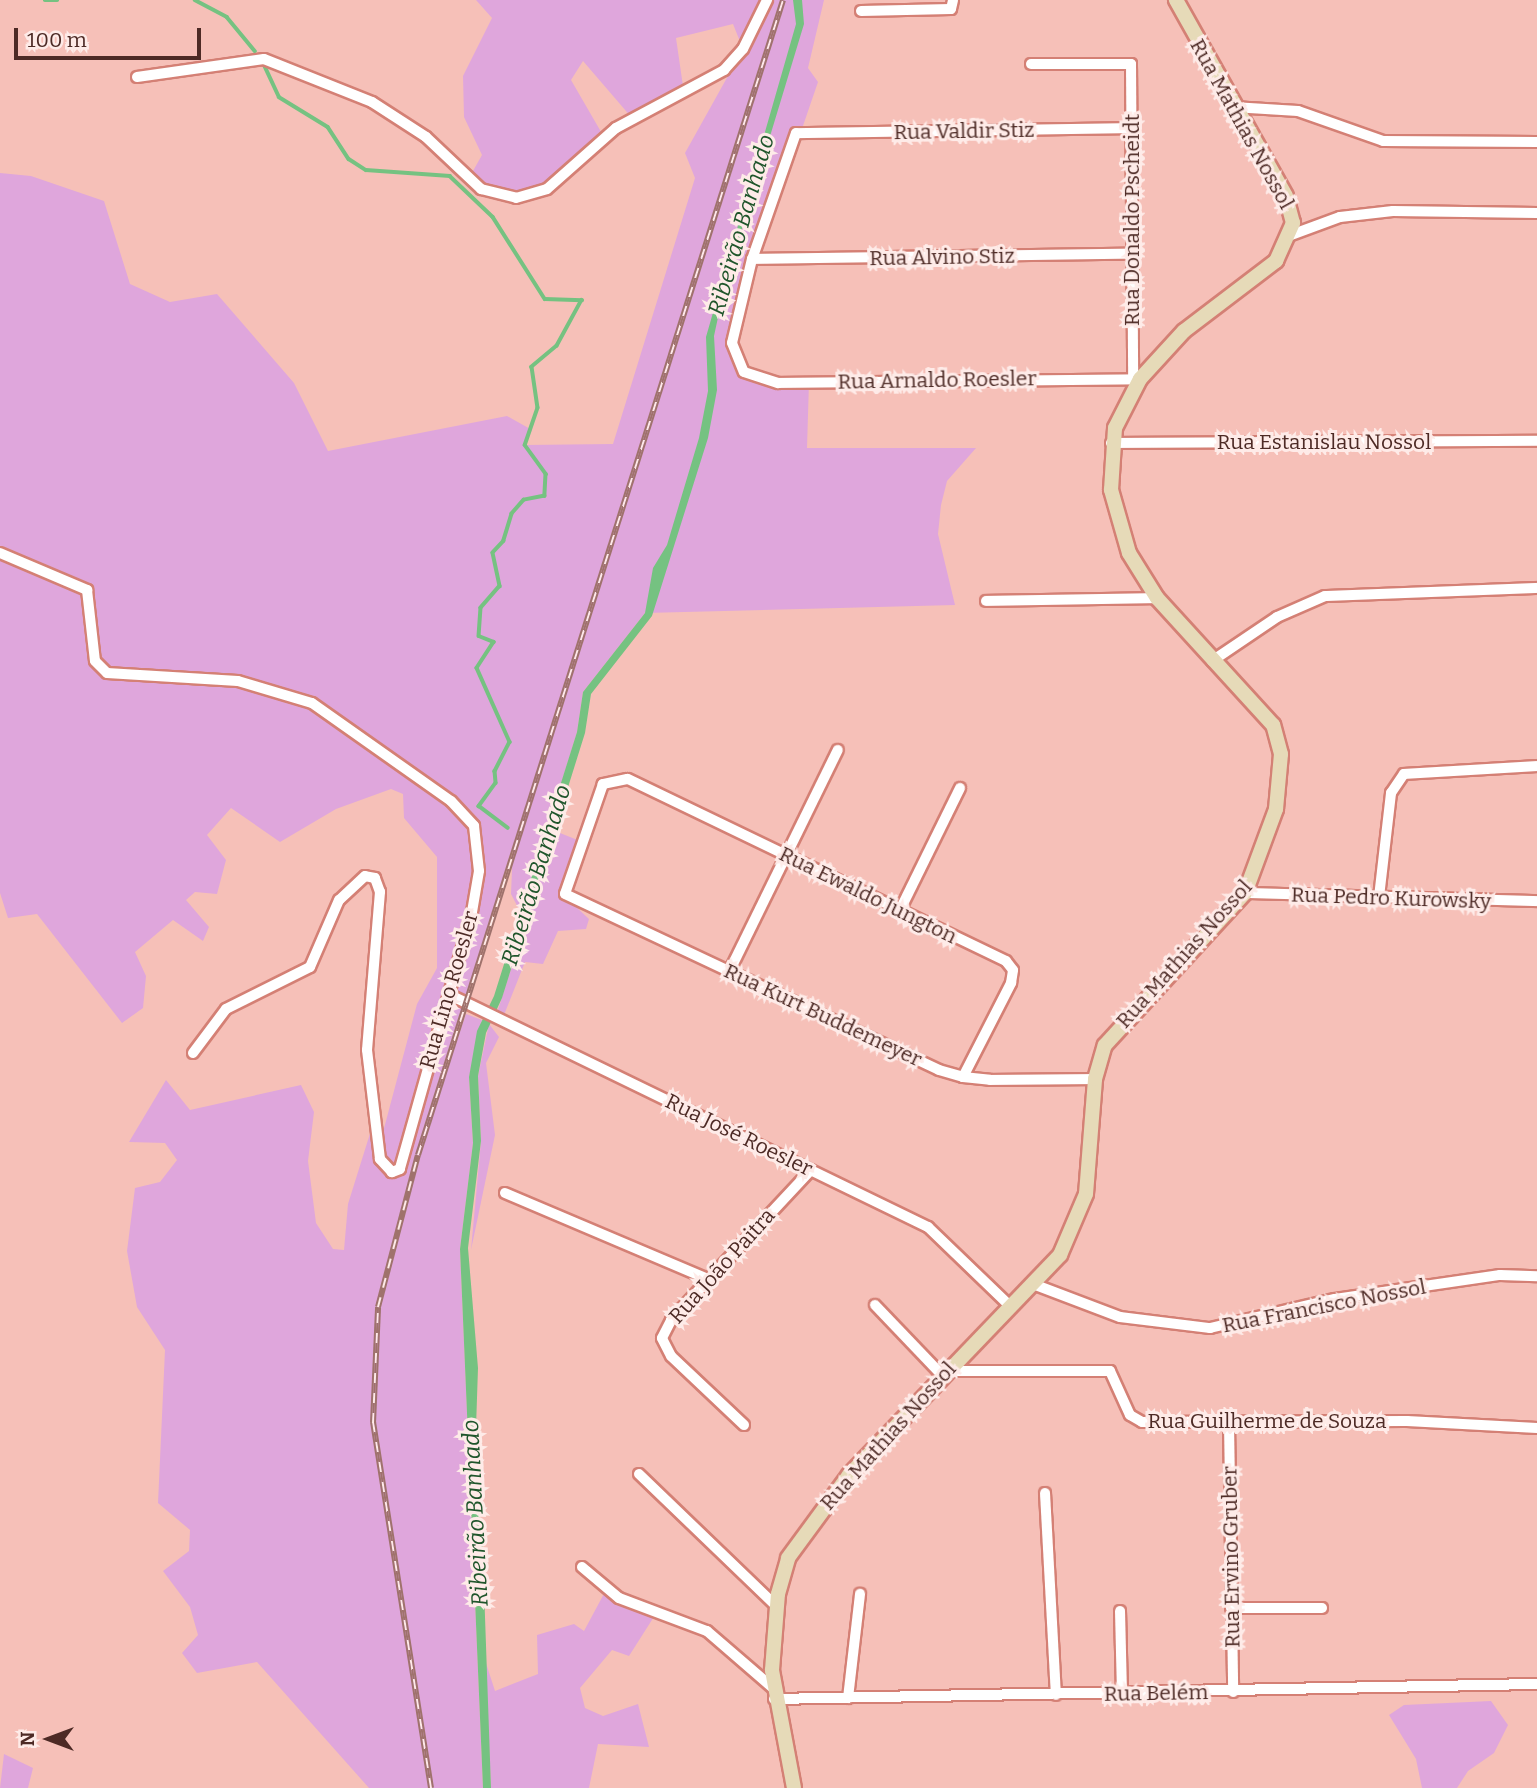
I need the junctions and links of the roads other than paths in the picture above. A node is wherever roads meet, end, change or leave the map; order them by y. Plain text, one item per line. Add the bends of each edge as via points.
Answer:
1 (767, 0) edge
2 (953, 0) edge
3 (1176, 0) edge
4 (861, 11) dead end
5 (1031, 64) dead end
6 (137, 77) dead end
7 (1233, 107) junction
8 (1132, 128) junction
9 (1537, 142) edge
10 (1537, 213) edge
11 (1291, 235) junction
12 (1133, 254) junction
13 (752, 259) junction
14 (1137, 378) junction
15 (1537, 441) edge
16 (1111, 443) junction
17 (0, 553) edge
18 (1537, 588) edge
19 (1157, 598) junction
20 (986, 601) dead end
21 (1212, 661) junction
22 (838, 750) dead end
23 (1537, 766) edge
24 (960, 788) dead end
25 (786, 856) junction
26 (1245, 893) junction
27 (565, 894) joint
28 (1379, 897) junction
29 (1537, 901) edge
30 (900, 910) junction
31 (730, 970) junction
32 (448, 994) junction
33 (193, 1053) dead end
34 (963, 1077) junction
35 (1094, 1079) junction
36 (811, 1170) junction
37 (505, 1193) dead end
38 (1537, 1276) edge
39 (708, 1279) junction
40 (1033, 1284) junction
41 (875, 1305) dead end
42 (1010, 1306) junction
43 (944, 1373) junction
44 (1228, 1423) junction
45 (744, 1425) dead end
46 (1537, 1428) edge
47 (639, 1474) dead end
48 (1045, 1493) dead end
49 (582, 1567) dead end
50 (860, 1594) dead end
51 (776, 1606) junction
52 (1231, 1608) junction
53 (1322, 1608) dead end
54 (1120, 1611) dead end
55 (1537, 1684) edge
56 (1233, 1692) junction
57 (1122, 1693) junction
58 (774, 1694) junction
59 (1056, 1695) junction
60 (848, 1698) junction
61 (794, 1788) edge

1 - 6 street via 743,49 724,70 616,128 547,190 516,198 481,189 426,137 372,102 264,59
2 - 4 street via 951,9
3 - 7 street, Rua Mathias Nossol
5 - 8 street, Rua Donaldo Pscheidt via 1131,64
7 - 9 street via 1298,111 1383,141
7 - 11 street, Rua Mathias Nossol via 1286,196
8 - 12 street, Rua Donaldo Pscheidt
8 - 13 street, Rua Valdir Stiz via 796,134
10 - 11 street via 1393,211 1340,217
11 - 14 street, Rua Mathias Nossol via 1276,261 1184,331
12 - 13 street, Rua Alvino Stiz
12 - 14 street, Rua Donaldo Pscheidt
13 - 14 street, Rua Arnaldo Roesler via 733,330 733,356 744,373 778,383
14 - 16 street, Rua Mathias Nossol
15 - 16 street, Rua Estanislau Nossol
16 - 19 street, Rua Mathias Nossol via 1111,490 1122,537
17 - 32 street, Rua Lino Roesler via 87,590 95,661 107,673 280,690 346,723 465,811 478,836 479,871
18 - 21 street via 1325,596 1277,617
19 - 20 street
19 - 21 street, Rua Mathias Nossol
21 - 26 street, Rua Mathias Nossol via 1268,716 1282,754 1272,828
22 - 25 street
23 - 28 street via 1404,774 1391,793
24 - 30 street
25 - 27 street, Rua Ewaldo Jungton via 627,779 610,779 603,784
25 - 30 street, Rua Ewaldo Jungton
25 - 31 street
26 - 28 street, Rua Pedro Kurowsky
26 - 35 street, Rua Mathias Nossol via 1112,1032
27 - 31 street, Rua Kurt Buddemeyer
28 - 29 street, Rua Pedro Kurowsky
30 - 34 street, Rua Ewaldo Jungton via 1013,970
31 - 34 street, Rua Kurt Buddemeyer
32 - 33 street, Rua Lino Roesler via 407,1155 392,1172 380,1159 367,1050 380,891 375,878 365,876 339,900 310,967 226,1009
32 - 36 street, Rua José Roesler
34 - 35 street, Rua Kurt Buddemeyer
35 - 40 street, Rua Mathias Nossol via 1090,1171 1080,1213 1060,1255
36 - 39 street, Rua João Paitra
36 - 42 street, Rua José Roesler via 934,1231
37 - 39 street
38 - 40 street, Rua Francisco Nossol via 1500,1275 1335,1300 1210,1328 1120,1317
39 - 45 street, Rua João Paitra via 662,1338 671,1356
40 - 42 street, Rua Mathias Nossol
41 - 43 street
42 - 43 street, Rua Mathias Nossol
43 - 44 street, Rua Guilherme de Souza via 1110,1371 1137,1420
43 - 51 street, Rua Mathias Nossol via 812,1520 788,1558
44 - 46 street, Rua Guilherme de Souza via 1407,1421
44 - 52 street, Rua Ervino Gruber
47 - 51 street
48 - 59 street
49 - 58 street via 619,1598 707,1631
50 - 60 street
51 - 58 street, Rua Mathias Nossol
52 - 53 street
52 - 56 street, Rua Ervino Gruber
54 - 57 street
55 - 56 street, Rua Belém
56 - 57 street, Rua Belém
57 - 59 street, Rua Belém
58 - 60 street, Rua Belém
58 - 61 street, Rua Mathias Nossol
59 - 60 street, Rua Belém

